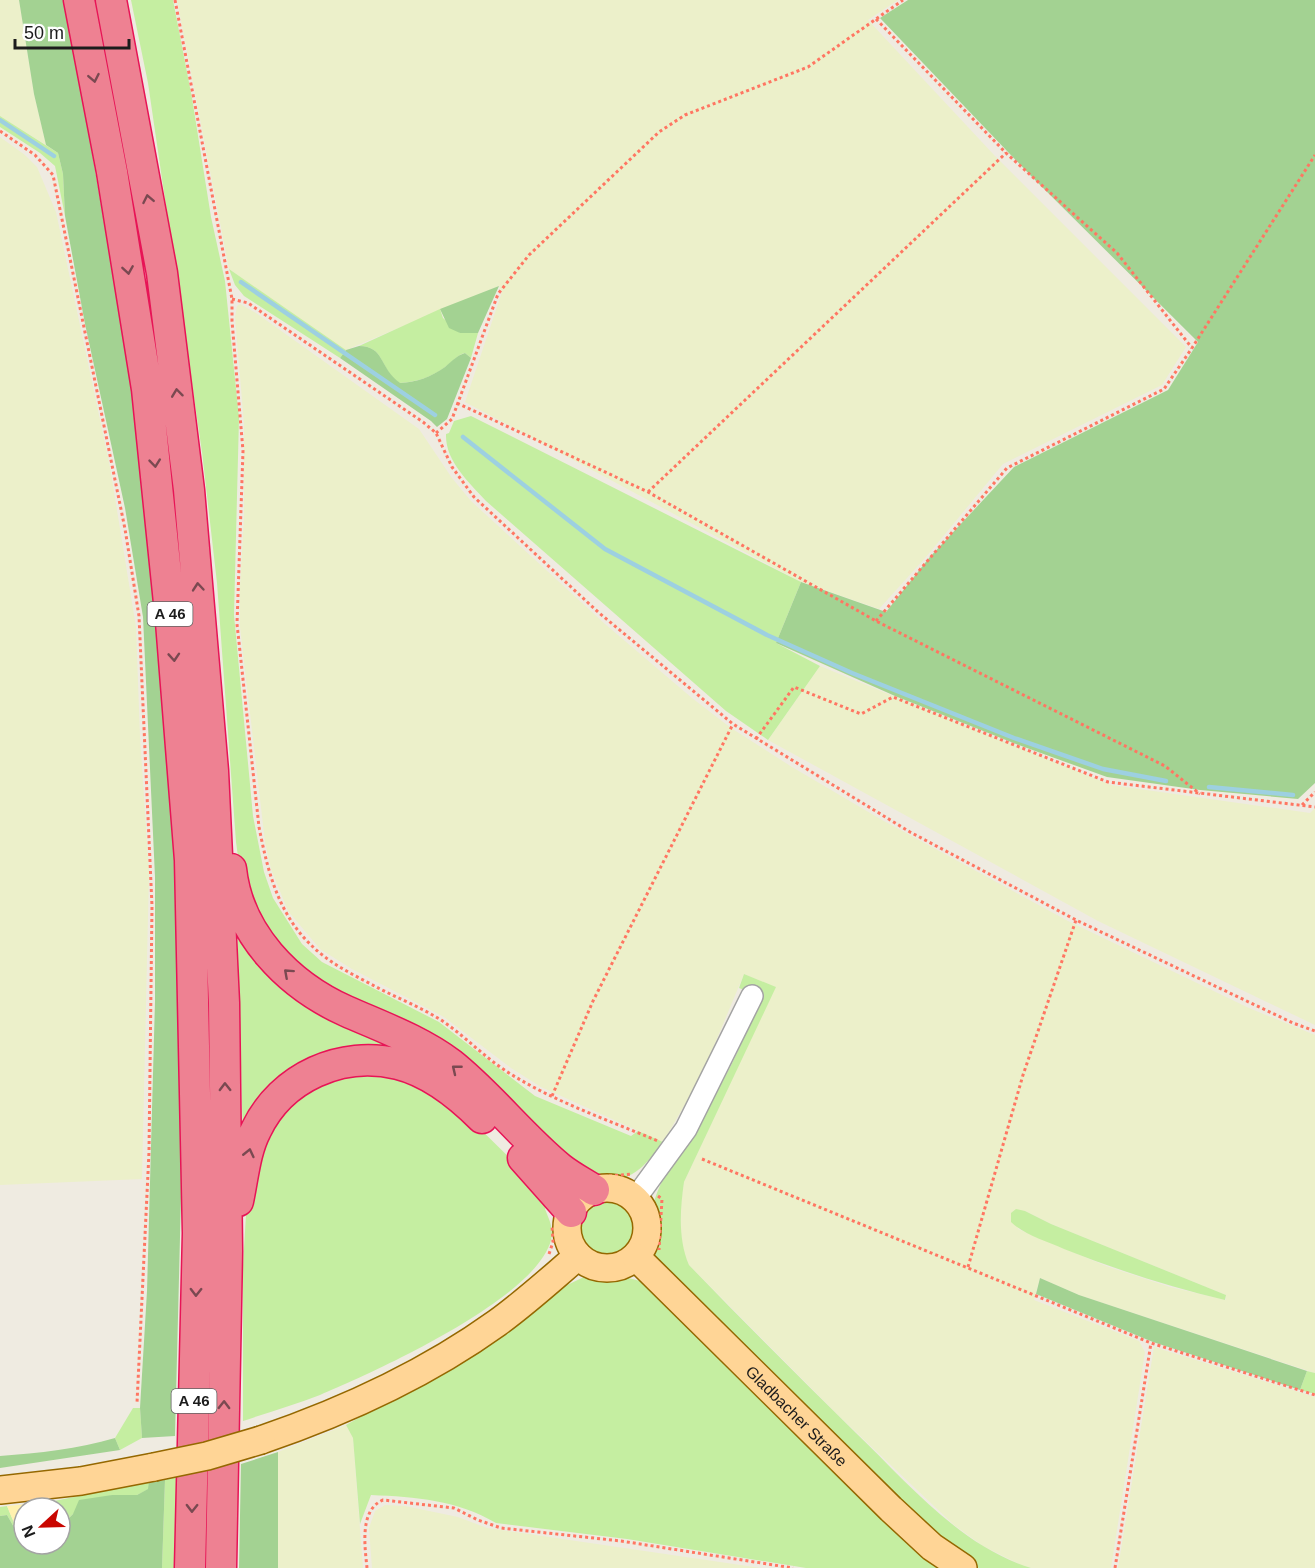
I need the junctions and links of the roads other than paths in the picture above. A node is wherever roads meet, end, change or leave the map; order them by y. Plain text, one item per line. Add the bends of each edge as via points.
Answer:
1 (78, 0) edge
2 (111, 0) edge
3 (213, 771) junction
4 (752, 996) dead end
5 (594, 1190) junction
6 (635, 1199) junction
7 (562, 1221) junction
8 (227, 1251) junction
9 (578, 1256) junction
10 (636, 1257) junction
11 (0, 1490) edge
12 (190, 1568) edge
13 (221, 1568) edge
14 (963, 1568) edge

1 -> 12 highway, A 46 via 112,172 147,389 190,860 198,1233
3 -> 2 highway, A 46 via 189,490 162,273
5 -> 3 highway via 560,1168 474,1084 432,1050 324,1000 273,959 247,924 237,901
8 -> 3 highway, A 46 via 224,1002
4 - 6 street via 686,1129
5 - 6 main road via 616,1189
5 - 7 main road via 576,1202
6 - 10 main road via 643,1209 647,1228 644,1246
8 -> 7 highway via 248,1152 267,1110 294,1083 310,1074 356,1061 400,1065 438,1083 469,1105 530,1165
7 - 9 main road via 567,1223 567,1235
13 -> 8 highway, A 46
9 - 10 main road via 586,1263 607,1269 618,1268
9 - 11 main road, bridge via 535,1294 463,1346 342,1410 207,1456 81,1481
10 - 14 main road, Gladbacher Straße via 891,1509 932,1547

